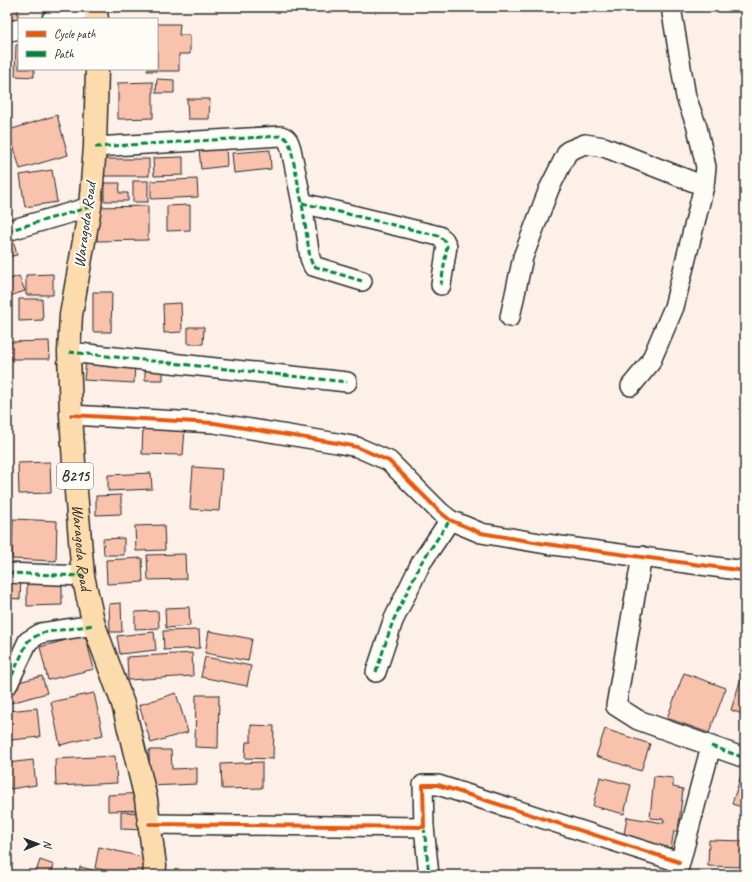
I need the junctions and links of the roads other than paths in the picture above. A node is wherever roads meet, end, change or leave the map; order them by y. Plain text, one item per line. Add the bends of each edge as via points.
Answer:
1 (92, 7) edge
2 (95, 7) edge
3 (672, 7) edge
4 (55, 18) edge
5 (96, 18) edge
6 (18, 29) edge
7 (7, 32) edge
8 (97, 70) edge
9 (95, 147) junction
10 (704, 186) junction
11 (302, 203) junction
12 (90, 207) junction
13 (7, 231) edge
14 (362, 281) dead end
15 (441, 285) dead end
16 (510, 317) dead end
17 (69, 352) junction
18 (347, 382) dead end
19 (631, 386) dead end
20 (71, 415) junction
21 (450, 520) junction
22 (642, 556) junction
23 (745, 571) edge
24 (7, 573) edge
25 (83, 576) junction
26 (94, 625) junction
27 (376, 672) dead end
28 (8, 684) dead end
29 (711, 746) junction
30 (745, 758) edge
31 (149, 824) junction
32 (424, 827) junction
33 (678, 869) edge
34 (154, 875) edge
35 (429, 875) edge

1 - 4 street
2 - 5 main road
3 - 10 street via 686,97 697,127 706,166
6 - 7 street
8 - 9 main road, Waragoda Road / B215
9 - 11 street via 286,137
9 - 12 main road, Waragoda Road / B215
10 - 16 street via 604,147 585,144 568,151 549,189 523,257
10 - 19 street via 674,307 650,363
11 - 14 street via 313,266
11 - 15 street via 439,236 447,246
12 - 13 street
12 - 17 main road, Waragoda Road / B215 via 71,315
17 - 18 street
17 - 20 main road, Waragoda Road / B215
20 - 21 street via 214,423 358,447 389,461
20 - 25 main road, Waragoda Road / B215
21 - 22 street via 481,533
21 - 27 street via 421,563 393,621
22 - 23 street
22 - 29 street via 616,706 638,720
24 - 25 street
25 - 26 main road, Waragoda Road / B215
26 - 28 street via 42,633 28,641
26 - 31 main road, Waragoda Road / B215 via 123,704 146,799
29 - 30 street
29 - 33 street
31 - 32 street
31 - 34 main road, Waragoda Road / B215
32 - 33 street via 423,785 438,785
32 - 35 street

